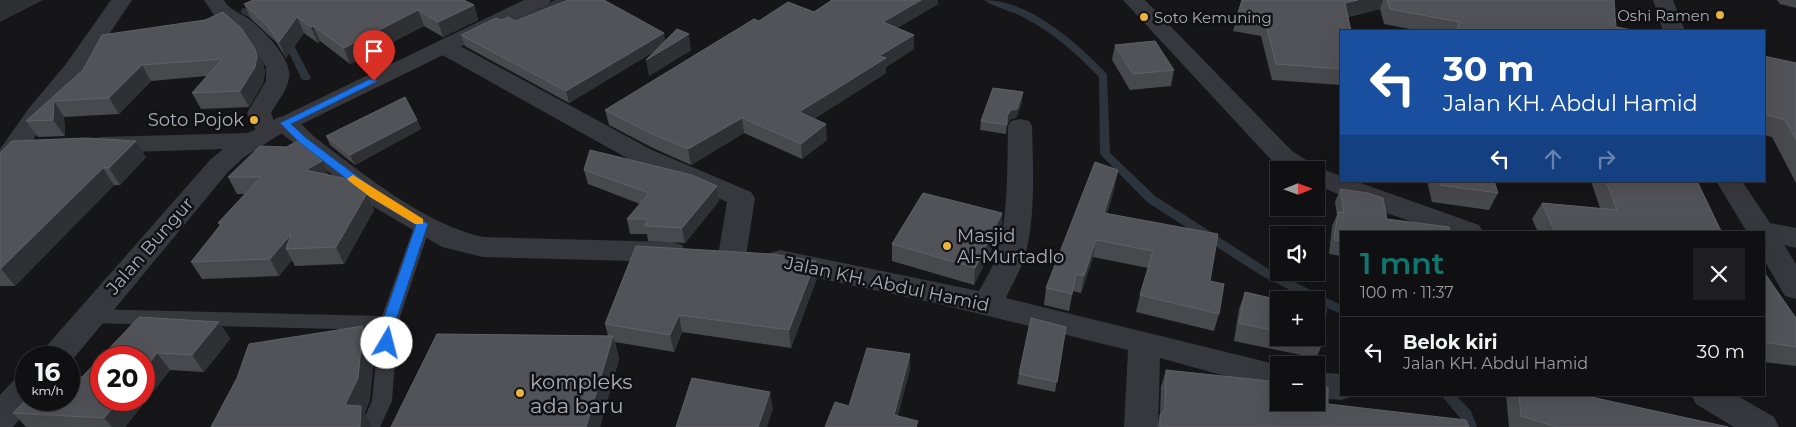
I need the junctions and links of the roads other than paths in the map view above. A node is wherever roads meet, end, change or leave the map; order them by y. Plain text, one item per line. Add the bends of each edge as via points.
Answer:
1 (122, 0) edge
2 (541, 0) edge
3 (1133, 0) edge
4 (1663, 0) edge
5 (1787, 0) edge
6 (1796, 2) edge
7 (252, 4) edge
8 (220, 8) edge
9 (1674, 30) edge
10 (444, 47) junction
11 (613, 111) edge
12 (588, 125) junction
13 (1020, 126) dead end
14 (269, 131) junction
15 (75, 146) edge
16 (46, 147) edge
17 (5, 153) edge
18 (1290, 161) edge
19 (1325, 179) edge
20 (1730, 182) edge
21 (423, 224) junction
22 (1466, 231) edge
23 (1760, 231) edge
24 (1765, 234) edge
25 (1796, 238) edge
26 (1765, 239) edge
27 (711, 255) junction
28 (1796, 288) edge
29 (987, 306) junction
30 (90, 316) junction
31 (389, 323) junction
32 (1144, 343) junction
33 (64, 346) edge
34 (1270, 376) edge
35 (1325, 386) edge
36 (1340, 387) edge
37 (1710, 396) edge
38 (15, 401) edge
39 (0, 418) edge
40 (370, 427) edge
41 (1141, 427) edge
42 (1762, 427) edge

1 - 17 street via 75,68
2 - 10 street
3 - 18 street
4 - 9 street
5 - 6 main road
7 - 8 street
8 - 14 street via 256,34 279,66 276,82 259,113
10 - 12 street
10 - 14 street
11 - 12 street
12 - 27 street via 642,156 741,198
13 - 29 street via 1015,237 1010,258
14 - 15 street
14 - 21 street, Jalan KH. Abdul Hamid via 303,140 374,195
14 - 30 street, Jalan Bungur via 219,166
16 - 17 street
19 - 22 street
20 - 23 street
21 - 27 street, Jalan KH. Abdul Hamid via 452,240 483,247
21 - 31 lane
24 - 25 street
26 - 28 street
27 - 29 street, Jalan KH. Abdul Hamid via 774,259 843,271
29 - 32 street, Jalan KH. Abdul Hamid
30 - 31 lane
30 - 33 street, Jalan Bungur
31 - 40 lane via 382,402
32 - 34 street, Jalan KH. Abdul Hamid
32 - 41 street
35 - 36 street
37 - 42 street
38 - 39 street

